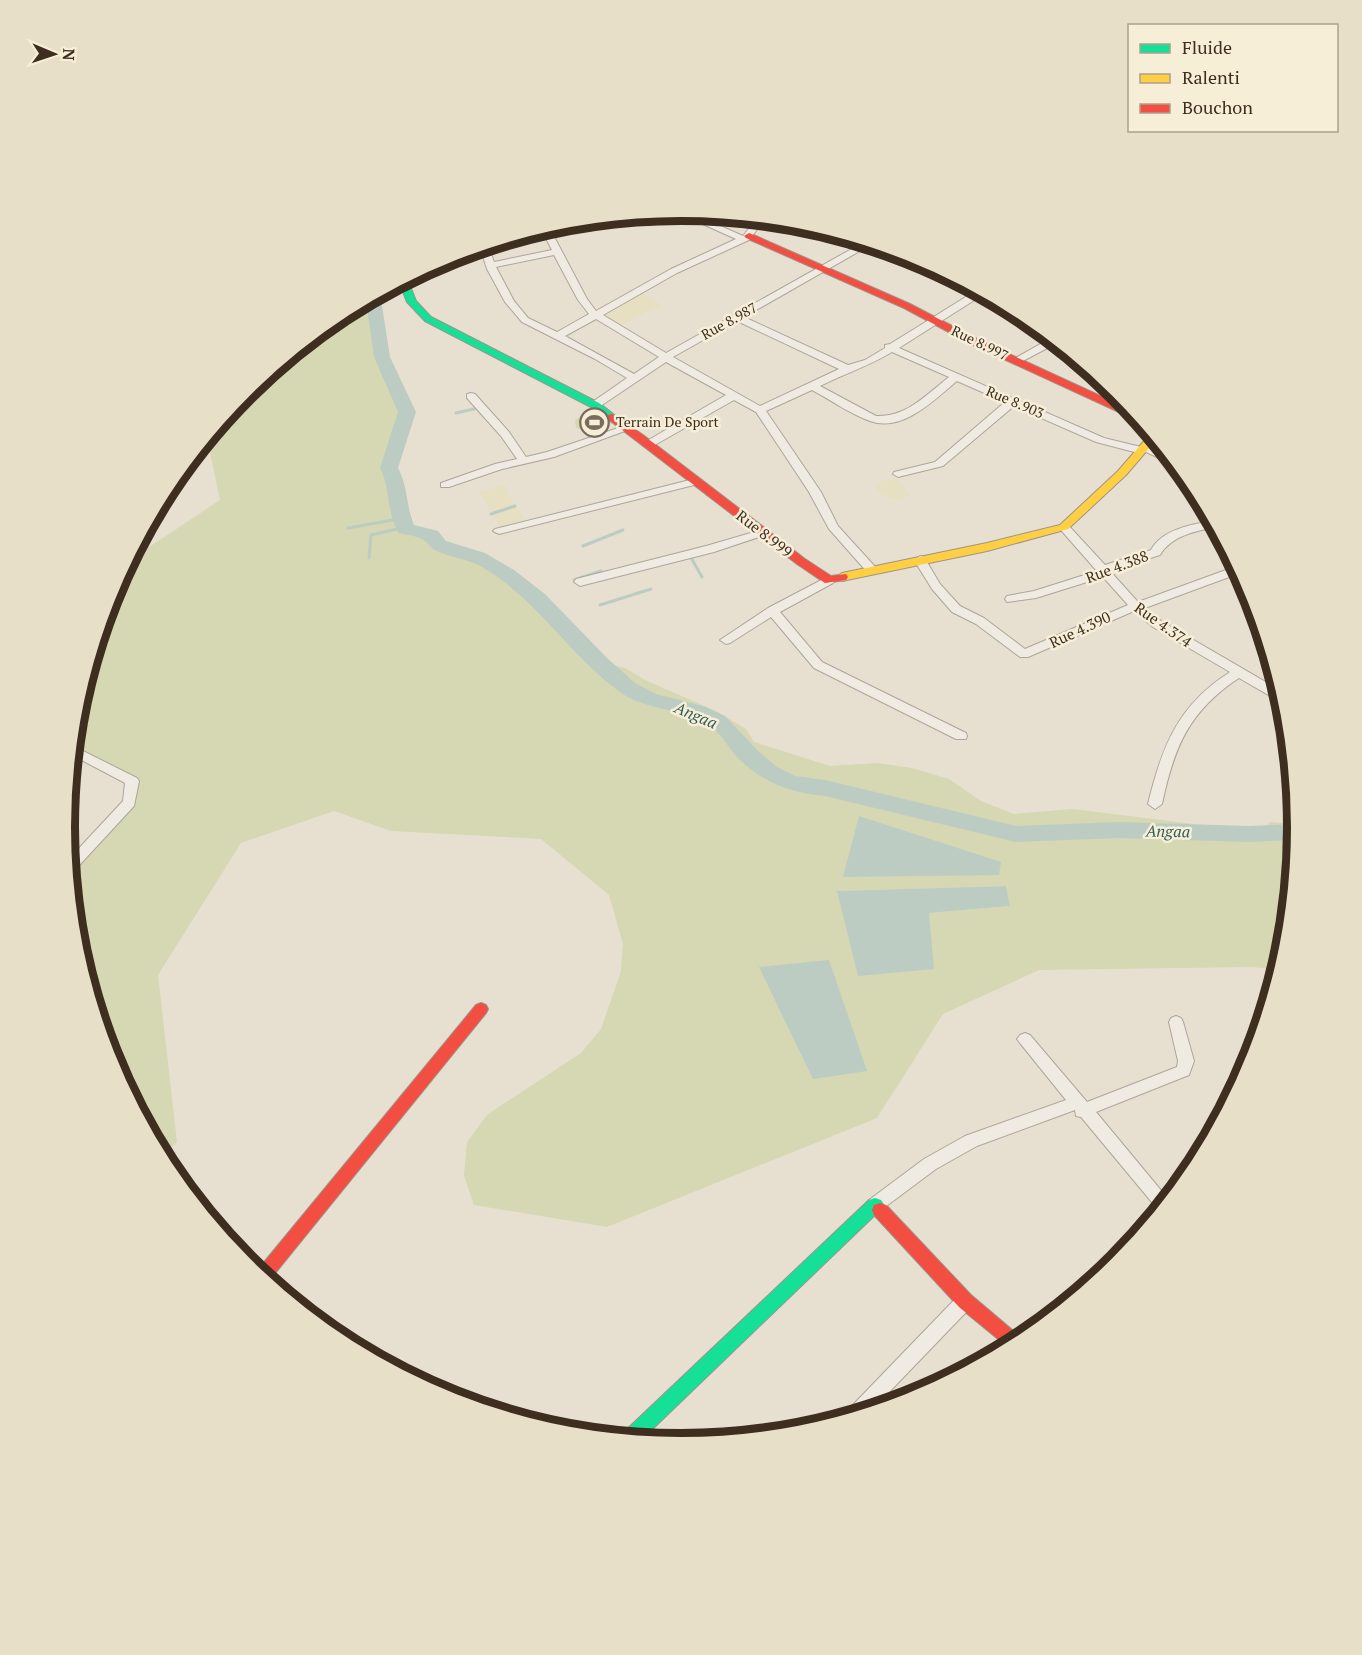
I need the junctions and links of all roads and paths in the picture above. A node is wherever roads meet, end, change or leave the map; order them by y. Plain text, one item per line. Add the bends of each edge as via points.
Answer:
1 (708, 222) edge
2 (755, 226) edge
3 (550, 236) edge
4 (746, 238) junction
5 (858, 248) edge
6 (558, 251) junction
7 (487, 254) edge
8 (491, 265) junction
9 (821, 270) junction
10 (406, 288) edge
11 (972, 296) edge
12 (595, 314) junction
13 (737, 317) junction
14 (934, 320) junction
15 (556, 336) junction
16 (1046, 344) edge
17 (889, 347) junction
18 (666, 357) junction
19 (1015, 361) junction
20 (847, 369) junction
21 (955, 377) junction
22 (634, 378) junction
23 (811, 385) junction
24 (734, 395) junction
25 (471, 396) dead end
26 (1013, 401) junction
27 (595, 405) junction
28 (1118, 408) edge
29 (760, 411) junction
30 (628, 428) junction
31 (649, 444) junction
32 (1147, 445) edge
33 (524, 461) junction
34 (898, 474) dead end
35 (698, 481) junction
36 (445, 485) dead end
37 (1207, 525) edge
38 (1064, 527) junction
39 (499, 531) dead end
40 (761, 533) junction
41 (920, 560) junction
42 (872, 570) junction
43 (1102, 570) junction
44 (1231, 572) edge
45 (829, 580) junction
46 (580, 582) dead end
47 (1011, 599) dead end
48 (1135, 606) junction
49 (772, 611) junction
50 (726, 640) dead end
51 (1238, 673) junction
52 (1271, 691) edge
53 (961, 736) dead end
54 (79, 755) edge
55 (1155, 804) dead end
56 (76, 859) edge
57 (481, 1009) dead end
58 (1176, 1022) dead end
59 (1025, 1040) dead end
60 (1079, 1107) junction
61 (1159, 1200) edge
62 (875, 1205) junction
63 (267, 1270) edge
64 (965, 1301) junction
65 (1008, 1337) edge
66 (865, 1404) edge
67 (637, 1432) edge

1 - 4 street
2 - 4 street
3 - 6 street
4 - 9 street, Rue 8.997
4 - 12 street
5 - 9 street, Rue 8.987
6 - 8 street
6 - 12 street via 582,300
7 - 8 street
8 - 15 street via 519,314
9 - 13 street, Rue 8.987
9 - 14 street, Rue 8.997
10 - 27 street, Rue 8.999 via 412,302 428,319
11 - 14 street
12 - 15 street
12 - 18 street
13 - 18 street, Rue 8.987
13 - 20 street
14 - 17 street
14 - 19 street, Rue 8.997
15 - 22 street
16 - 19 street
17 - 20 street via 869,362
17 - 21 street, Rue 8.903
18 - 22 street, Rue 8.987
18 - 24 street
19 - 28 street, Rue 8.997
20 - 23 street
21 - 23 street via 911,413 883,420
21 - 26 street, Rue 8.903
22 - 27 street, Rue 8.987
23 - 29 street
24 - 29 street
24 - 31 street
25 - 33 street
26 - 32 street, Rue 8.903 via 1107,442
26 - 34 street via 939,464
27 - 30 street, Rue 8.999
29 - 42 street via 833,527
30 - 31 street, Rue 8.999
30 - 33 street
31 - 35 street, Rue 8.999
32 - 38 street
33 - 36 street
35 - 39 street
35 - 40 street, Rue 8.999
37 - 43 street, Rue 4.388 via 1161,542 1155,552
38 - 41 street
38 - 43 street, Rue 4.374
40 - 45 street, Rue 8.999
40 - 46 street
41 - 42 street
41 - 48 street, Rue 4.390 via 956,609 980,621 1023,654
42 - 45 street
43 - 47 street, Rue 4.388 via 1088,579
43 - 48 street, Rue 4.374
44 - 48 street, Rue 4.390
45 - 49 street
48 - 51 street, Rue 4.374 via 1157,624
49 - 50 street
49 - 53 street via 818,665
51 - 52 street, Rue 4.374
51 - 55 street via 1211,690 1179,727 1164,761
54 - 56 street via 132,781 129,803
57 - 63 street
58 - 60 street via 1186,1061 1184,1071
59 - 60 street
60 - 61 street
60 - 62 street via 971,1141 930,1164
62 - 64 street
62 - 67 street
64 - 65 street
64 - 66 street

